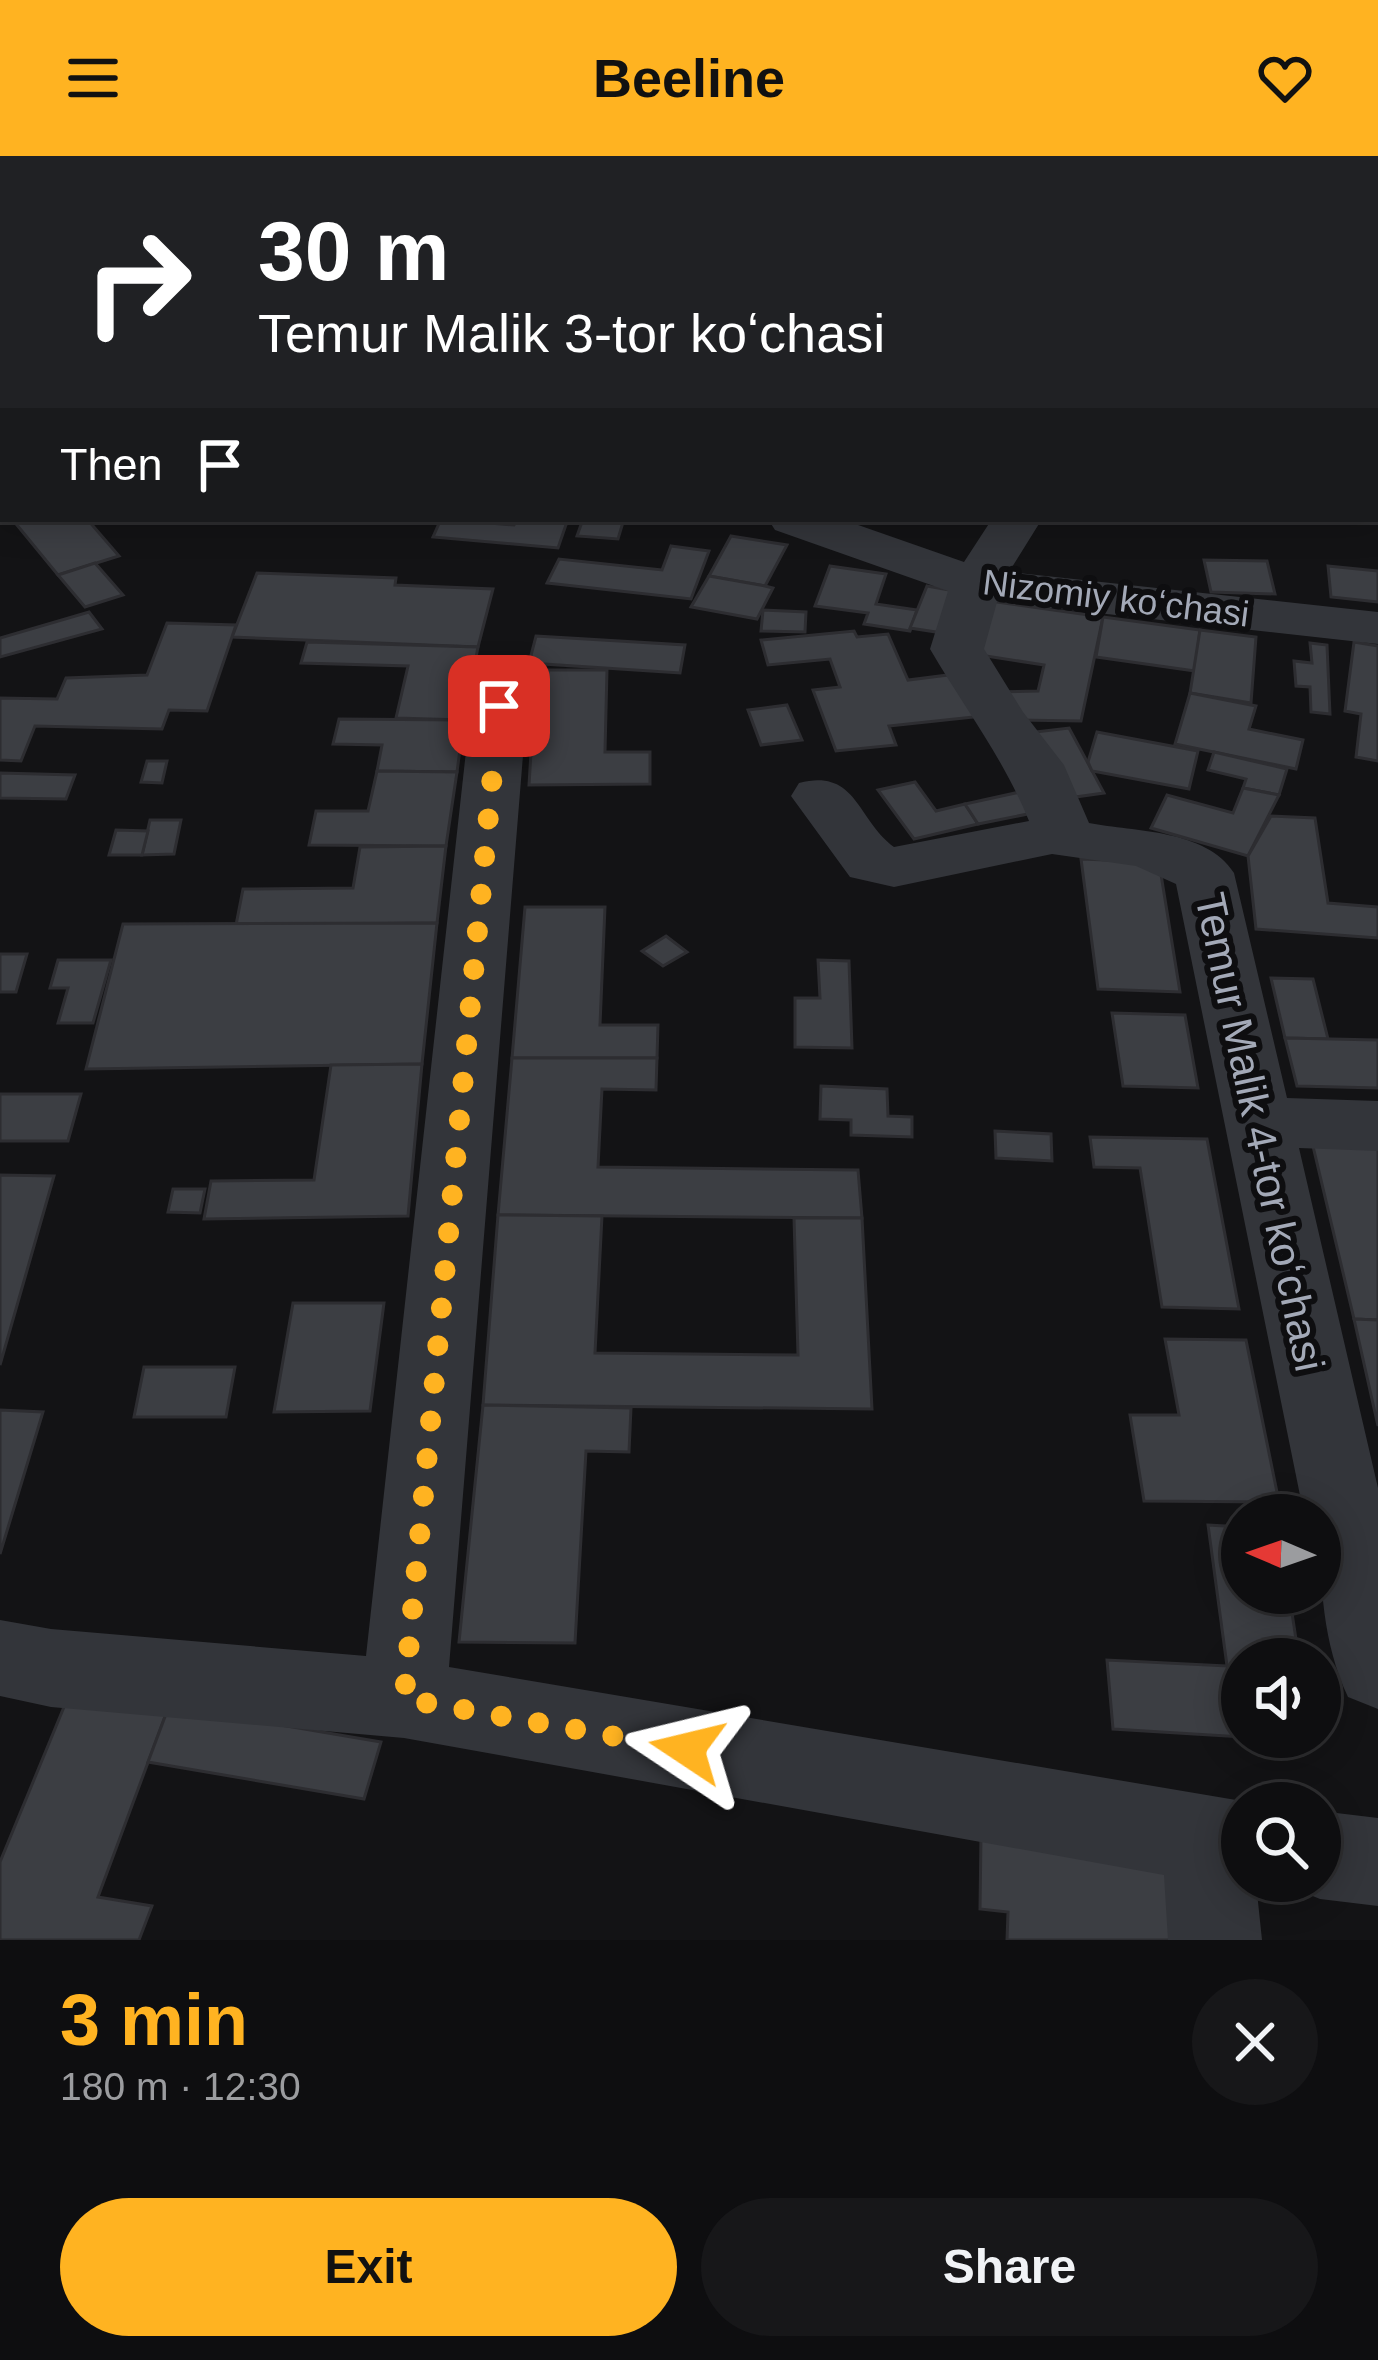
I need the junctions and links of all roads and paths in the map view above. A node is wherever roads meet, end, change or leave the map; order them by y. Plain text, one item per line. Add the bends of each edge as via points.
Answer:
1 (801, 522) edge
2 (1015, 522) edge
3 (976, 584) junction
4 (1378, 628) edge
5 (499, 706) dead end
6 (820, 796) dead end
7 (1064, 833) junction
8 (1258, 1122) junction
9 (1378, 1126) edge
10 (0, 1658) edge
11 (1378, 1670) edge
12 (404, 1699) junction
13 (1221, 1841) edge
14 (1341, 1858) edge
15 (1378, 1862) edge
16 (1221, 1875) edge
17 (1215, 1940) edge

1 - 3 street, Nizomiy koʻchasi
2 - 3 street
3 - 4 street, Nizomiy koʻchasi
3 - 7 street via 957,649 1035,765
5 - 12 street
6 - 7 street via 871,862 894,866
7 - 8 street, Temur Malik 4-tor koʻchasi via 1076,842 1147,848 1204,873
8 - 9 street
8 - 11 street, Temur Malik 4-tor koʻchasi
10 - 12 street
12 - 13 street
14 - 15 street
16 - 17 street

